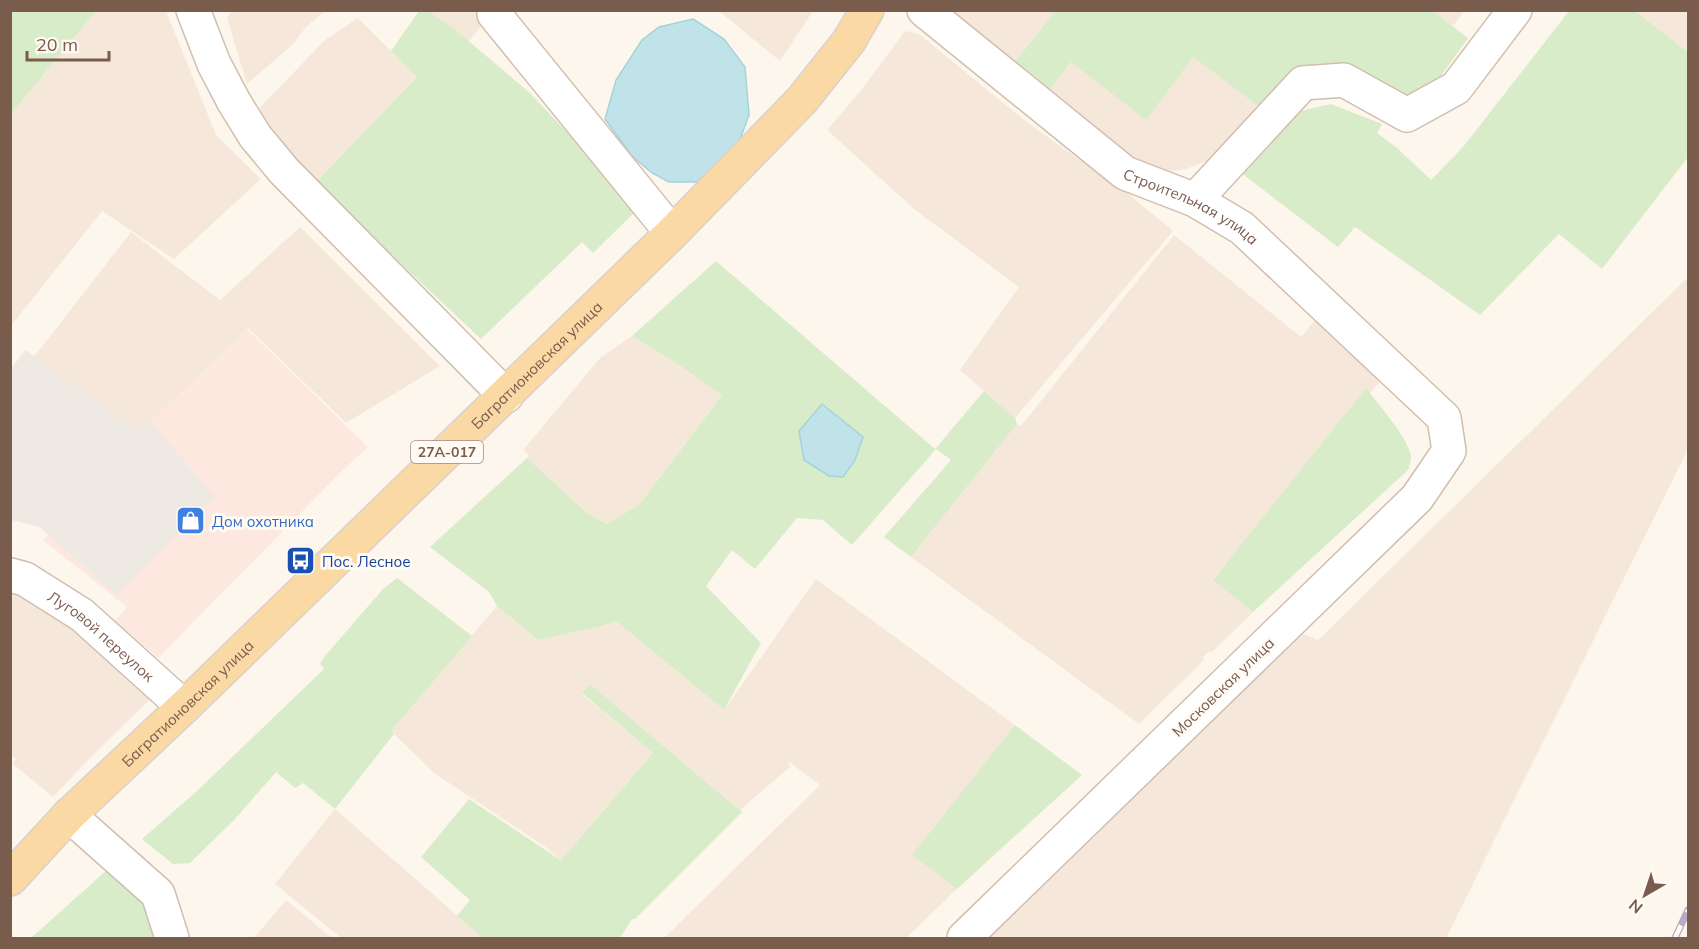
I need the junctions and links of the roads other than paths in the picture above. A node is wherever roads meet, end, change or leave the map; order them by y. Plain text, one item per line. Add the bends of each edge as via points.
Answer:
1 (193, 10) edge
2 (867, 10) edge
3 (924, 10) edge
4 (1515, 10) edge
5 (494, 14) dead end
6 (1195, 200) junction
7 (672, 233) junction
8 (506, 396) junction
9 (1444, 418) joint
10 (10, 575) edge
11 (184, 707) junction
12 (69, 815) junction
13 (10, 879) edge
14 (172, 939) edge
15 (964, 939) edge

1 - 8 street via 214,64 255,136 284,171
2 - 7 main road, Багратионовская улица / 27А-017 via 849,41 802,100
3 - 6 street, Строительная улица via 1125,173
4 - 6 street via 1456,88 1407,115 1344,80 1303,83
5 - 7 street
6 - 9 street, Строительная улица via 1242,228
7 - 8 main road, Багратионовская улица / 27А-017
8 - 11 main road, Багратионовская улица / 27А-017
9 - 15 street, Московская улица via 1449,451 1417,498
10 - 11 street, Луговой переулок via 25,579 82,615
11 - 12 main road, Багратионовская улица / 27А-017
12 - 13 main road, Багратионовская улица / 27А-017
12 - 14 street via 158,894

